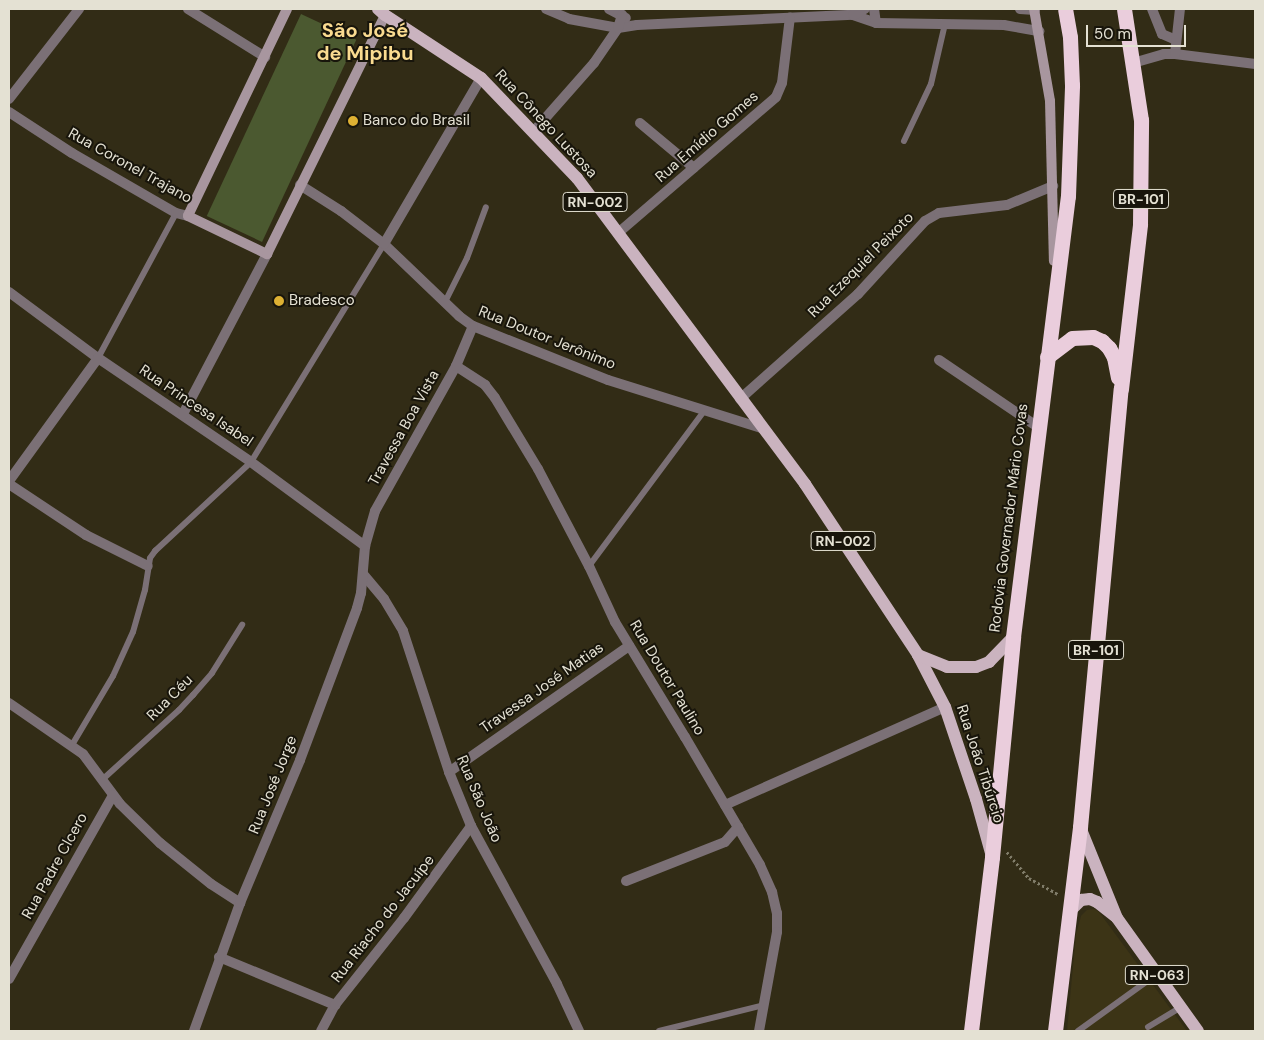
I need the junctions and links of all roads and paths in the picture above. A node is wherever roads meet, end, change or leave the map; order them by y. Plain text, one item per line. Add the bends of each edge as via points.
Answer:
1 (79, 9) edge
2 (188, 9) edge
3 (287, 9) edge
4 (546, 9) edge
5 (609, 9) edge
6 (865, 9) edge
7 (874, 9) edge
8 (1020, 9) edge
9 (1065, 9) edge
10 (1124, 9) edge
11 (1152, 9) edge
12 (1180, 9) edge
13 (1035, 10) edge
14 (382, 12) edge
15 (853, 14) junction
16 (622, 15) junction
17 (790, 17) junction
18 (876, 23) junction
19 (945, 24) junction
20 (637, 25) junction
21 (618, 28) junction
22 (1039, 31) junction
23 (1176, 40) junction
24 (1174, 54) junction
25 (265, 57) junction
26 (1133, 63) junction
27 (1255, 64) edge
28 (480, 78) junction
29 (9, 99) edge
30 (9, 112) edge
31 (640, 123) dead end
32 (534, 131) junction
33 (904, 141) dead end
34 (694, 168) junction
35 (300, 185) junction
36 (1053, 186) junction
37 (486, 207) dead end
38 (176, 213) junction
39 (188, 216) junction
40 (618, 233) junction
41 (384, 244) junction
42 (267, 254) junction
43 (9, 292) edge
44 (1055, 295) junction
45 (445, 302) junction
46 (473, 326) junction
47 (1047, 357) junction
48 (98, 358) junction
49 (939, 360) dead end
50 (456, 366) junction
51 (1121, 389) junction
52 (740, 399) junction
53 (705, 410) junction
54 (183, 414) junction
55 (1038, 426) junction
56 (764, 429) junction
57 (251, 462) junction
58 (9, 483) edge
59 (365, 546) junction
60 (148, 566) junction
61 (589, 566) junction
62 (363, 574) junction
63 (242, 625) dead end
64 (1013, 637) junction
65 (629, 646) junction
66 (918, 656) junction
67 (9, 703) edge
68 (945, 707) junction
69 (72, 745) junction
70 (449, 772) junction
71 (104, 779) junction
72 (113, 795) junction
73 (724, 805) junction
74 (472, 826) junction
75 (738, 827) junction
76 (1080, 827) junction
77 (994, 838) junction
78 (992, 858) junction
79 (626, 881) dead end
80 (240, 903) junction
81 (1071, 907) junction
82 (1117, 918) junction
83 (219, 957) junction
84 (1157, 974) junction
85 (9, 979) edge
86 (335, 1005) junction
87 (764, 1005) junction
88 (1180, 1008) junction
89 (1148, 1027) dead end
90 (194, 1031) edge
91 (321, 1031) edge
92 (579, 1031) edge
93 (659, 1031) edge
94 (758, 1031) edge
95 (971, 1031) edge
96 (1055, 1031) edge
97 (1078, 1031) edge
98 (1198, 1031) edge

1 - 29 street
2 - 25 street
3 - 25 street
4 - 21 street via 569,19
5 - 16 street
6 - 15 street
7 - 18 street
8 - 13 street
9 - 44 highway, Rodovia Governador Mário Covas via 1070,38 1071,132 1068,196
10 - 26 highway, BR-101
11 - 23 street via 1162,34
12 - 23 street
13 - 22 street
14 - 28 main road, Rua Cônego Lustosa / RN-002
14 - 35 street
15 - 17 street
15 - 18 street
16 - 20 street
16 - 21 street
17 - 20 street
17 - 34 street, Rua Emídio Gomes via 782,83 776,97
18 - 19 street
19 - 22 street via 1004,25
19 - 33 lane via 931,84
20 - 21 street
21 - 32 street via 594,63
22 - 36 street via 1050,101
23 - 24 street
24 - 26 street
24 - 27 street
25 - 39 street
26 - 51 highway, BR-101 via 1141,120 1140,224
28 - 32 main road, Rua Cônego Lustosa / RN-002
28 - 41 street
30 - 38 street, Rua Coronel Trajano
31 - 34 street
32 - 40 main road, Rua Cônego Lustosa / RN-002 via 577,178
34 - 40 street, Rua Emídio Gomes
35 - 41 street, Rua Doutor Jerônimo
35 - 42 street
36 - 44 street
36 - 52 street, Rua Ezequiel Peixoto via 1007,205 939,213 925,221 858,294
37 - 45 lane via 467,258
38 - 39 street, Rua Coronel Trajano
38 - 48 lane
39 - 42 street, Rua Coronel Trajano
40 - 52 main road, Rua Cônego Lustosa / RN-002
41 - 45 street, Rua Doutor Jerônimo
41 - 57 lane
42 - 54 street
43 - 48 street, Rua Princesa Isabel
44 - 47 highway, Rodovia Governador Mário Covas
45 - 46 street, Rua Doutor Jerônimo
46 - 50 street, Travessa Boa Vista
46 - 53 street, Rua Doutor Jerônimo via 608,380
47 - 51 highway via 1072,338 1093,337 1102,341 1114,357
47 - 55 highway, Rodovia Governador Mário Covas
48 - 54 street, Rua Princesa Isabel
48 - 58 street
49 - 55 street
50 - 59 street, Travessa Boa Vista via 375,511
50 - 61 street, Rua Doutor Paulino via 485,385 495,398 538,469
51 - 76 highway, BR-101
52 - 56 main road, Rua Cônego Lustosa / RN-002
53 - 56 street, Rua Doutor Jerônimo
53 - 61 lane
54 - 57 street, Rua Princesa Isabel
55 - 64 highway, Rodovia Governador Mário Covas
56 - 66 main road, Rua João Tibúrcio / RN-002 via 805,484
57 - 59 street, Rua Princesa Isabel
57 - 60 lane via 155,551
58 - 60 street via 86,535
59 - 62 street, Rua José Jorge
60 - 69 lane via 133,632
61 - 65 street, Rua Doutor Paulino
62 - 70 street, Rua São João via 384,599 403,631
62 - 80 street, Rua José Jorge via 357,608 340,654
63 - 71 lane, Rua Céu via 212,673 179,710
64 - 66 main road via 989,662 976,667 947,667
64 - 77 highway, Rodovia Governador Mário Covas
65 - 70 street, Travessa José Matias
65 - 73 street, Rua Doutor Paulino
66 - 68 main road, Rua João Tibúrcio / RN-002
67 - 69 street
68 - 73 street
68 - 78 main road, Rua João Tibúrcio / RN-002
69 - 71 street
70 - 74 street, Rua São João
71 - 72 street
72 - 80 street via 170,852
72 - 85 street, Rua Padre Clcero
73 - 75 street, Rua Doutor Paulino
74 - 86 street, Rua Riacho do Jacuípe
74 - 92 street, Rua São João
75 - 79 street via 725,842
75 - 87 street, Rua Doutor Paulino via 760,865 777,913 776,944
76 - 81 highway, BR-101
76 - 82 main road, RN-063
77 - 78 highway, Rodovia Governador Mário Covas
77 - 81 path via 1029,878
78 - 95 highway, Rodovia Governador Mário Covas
80 - 83 street, Rua José Jorge
81 - 82 main road, RN-063 via 1082,900 1090,900
81 - 96 highway, BR-101
82 - 84 main road, RN-063
83 - 86 street
83 - 90 street, Rua José Jorge
84 - 88 main road, RN-063
84 - 97 lane
86 - 91 street, Rua Riacho do Jacuípe
87 - 93 lane
87 - 94 street, Rua Doutor Paulino
88 - 89 lane
88 - 98 main road, RN-063

